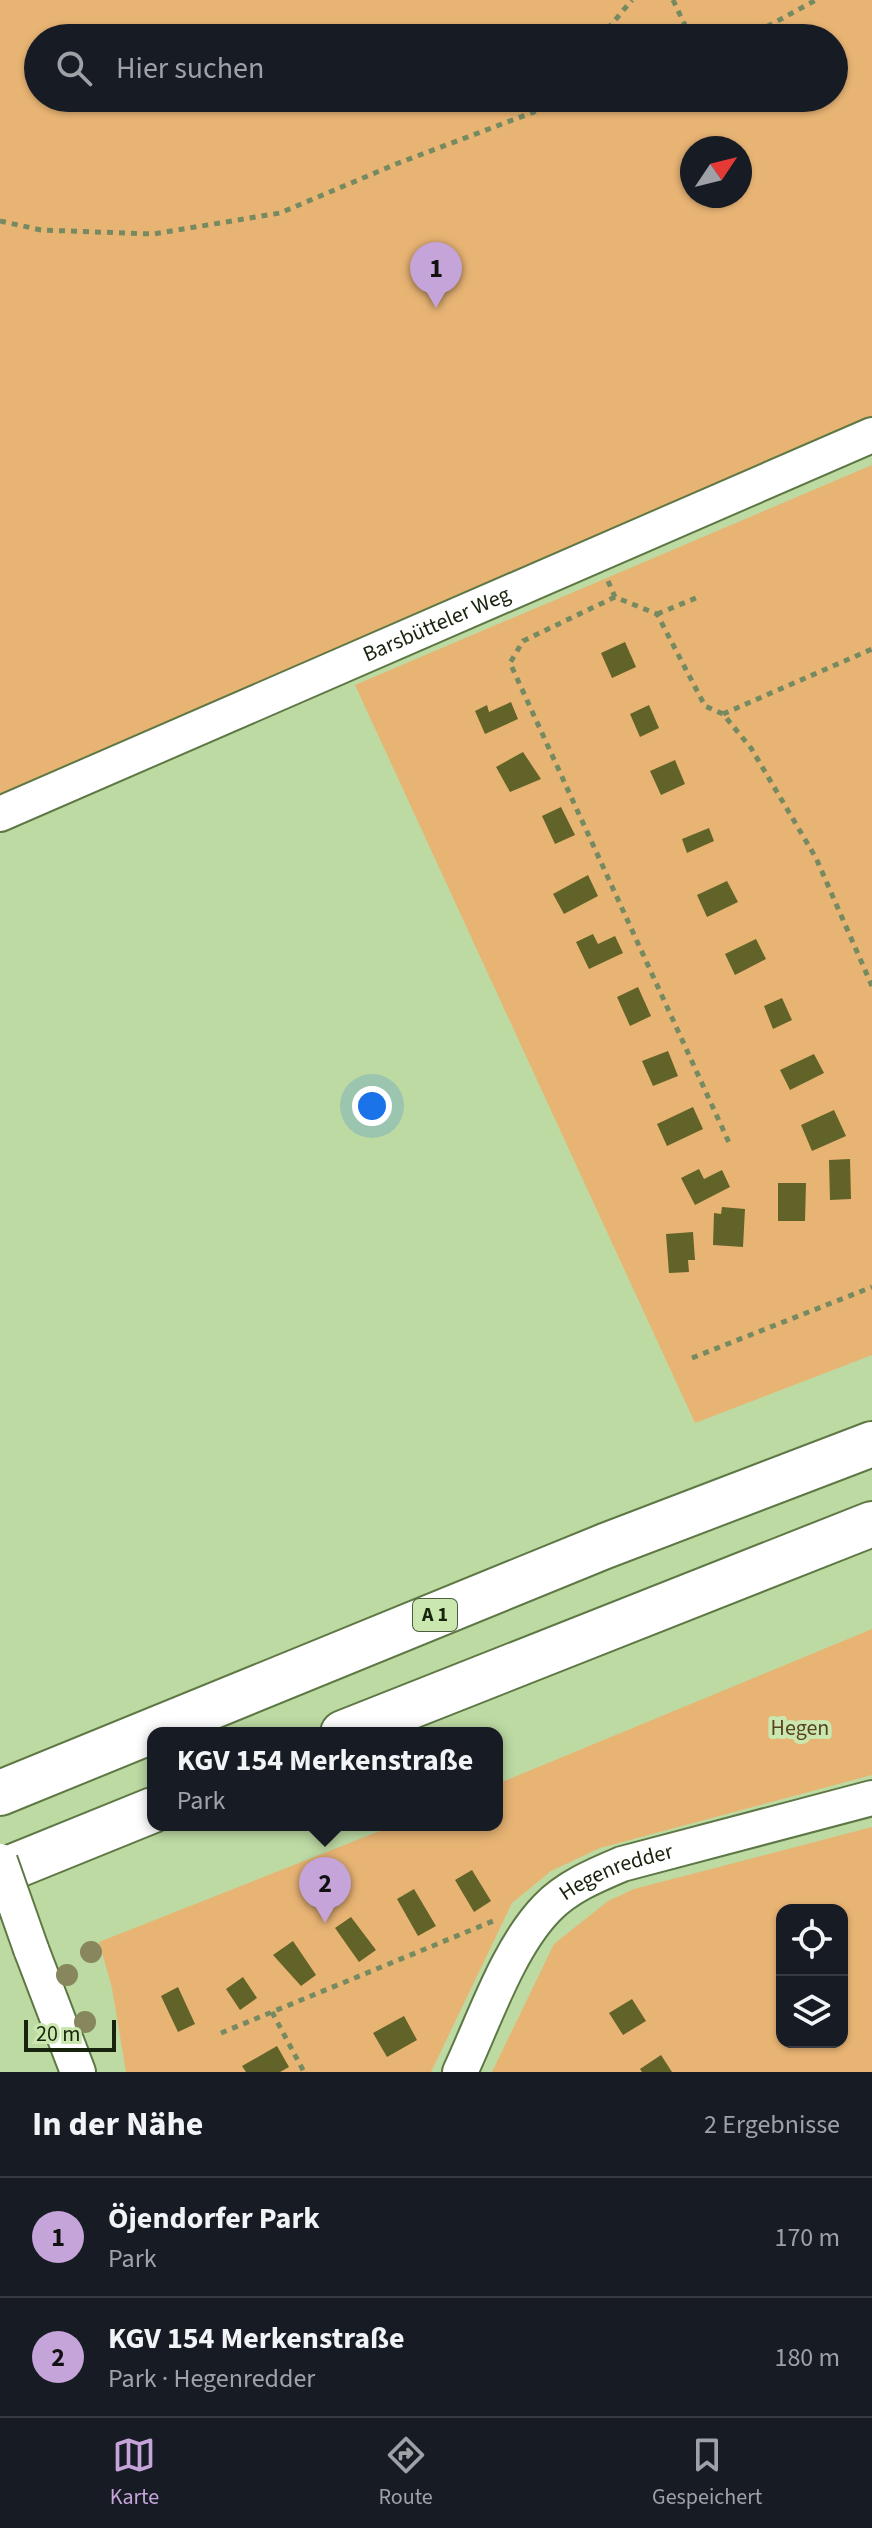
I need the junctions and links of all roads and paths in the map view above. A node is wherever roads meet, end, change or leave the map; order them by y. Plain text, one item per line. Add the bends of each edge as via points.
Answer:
1 (632, 0) edge
2 (673, 0) edge
3 (816, 0) edge
4 (612, 24) edge
5 (684, 24) edge
6 (772, 24) edge
7 (530, 112) edge
8 (0, 221) edge
9 (872, 435) edge
10 (597, 554) junction
11 (615, 597) junction
12 (696, 598) dead end
13 (657, 614) junction
14 (872, 649) edge
15 (723, 714) junction
16 (0, 814) edge
17 (872, 986) edge
18 (731, 1147) dead end
19 (872, 1287) edge
20 (692, 1358) dead end
21 (872, 1444) edge
22 (872, 1524) edge
23 (162, 1727) edge
24 (358, 1727) edge
25 (147, 1733) edge
26 (0, 1793) edge
27 (872, 1798) edge
28 (147, 1812) edge
29 (0, 1861) edge
30 (0, 1872) edge
31 (548, 1907) junction
32 (272, 2012) junction
33 (221, 2033) dead end
34 (78, 2072) edge
35 (304, 2072) edge
36 (460, 2072) edge

1 - 4 path
2 - 5 path
3 - 6 path
7 - 8 path via 280,213 153,234 41,230
9 - 10 street, Barsbütteler Weg
10 - 11 path
10 - 16 street, Barsbütteler Weg
11 - 13 path
11 - 18 path via 523,641 510,663
12 - 13 path
13 - 15 path via 705,706
14 - 15 path
15 - 17 path via 751,748 816,858
19 - 20 path
21 - 23 highway, A 1 via 605,1546
22 - 24 highway
25 - 26 highway, A 1
27 - 31 street, Hegenredder via 622,1864 588,1878
28 - 30 highway
29 - 34 street, bridge
31 - 32 path via 503,1917
31 - 36 street, Hegenredder via 522,1941
32 - 33 path
32 - 35 path

